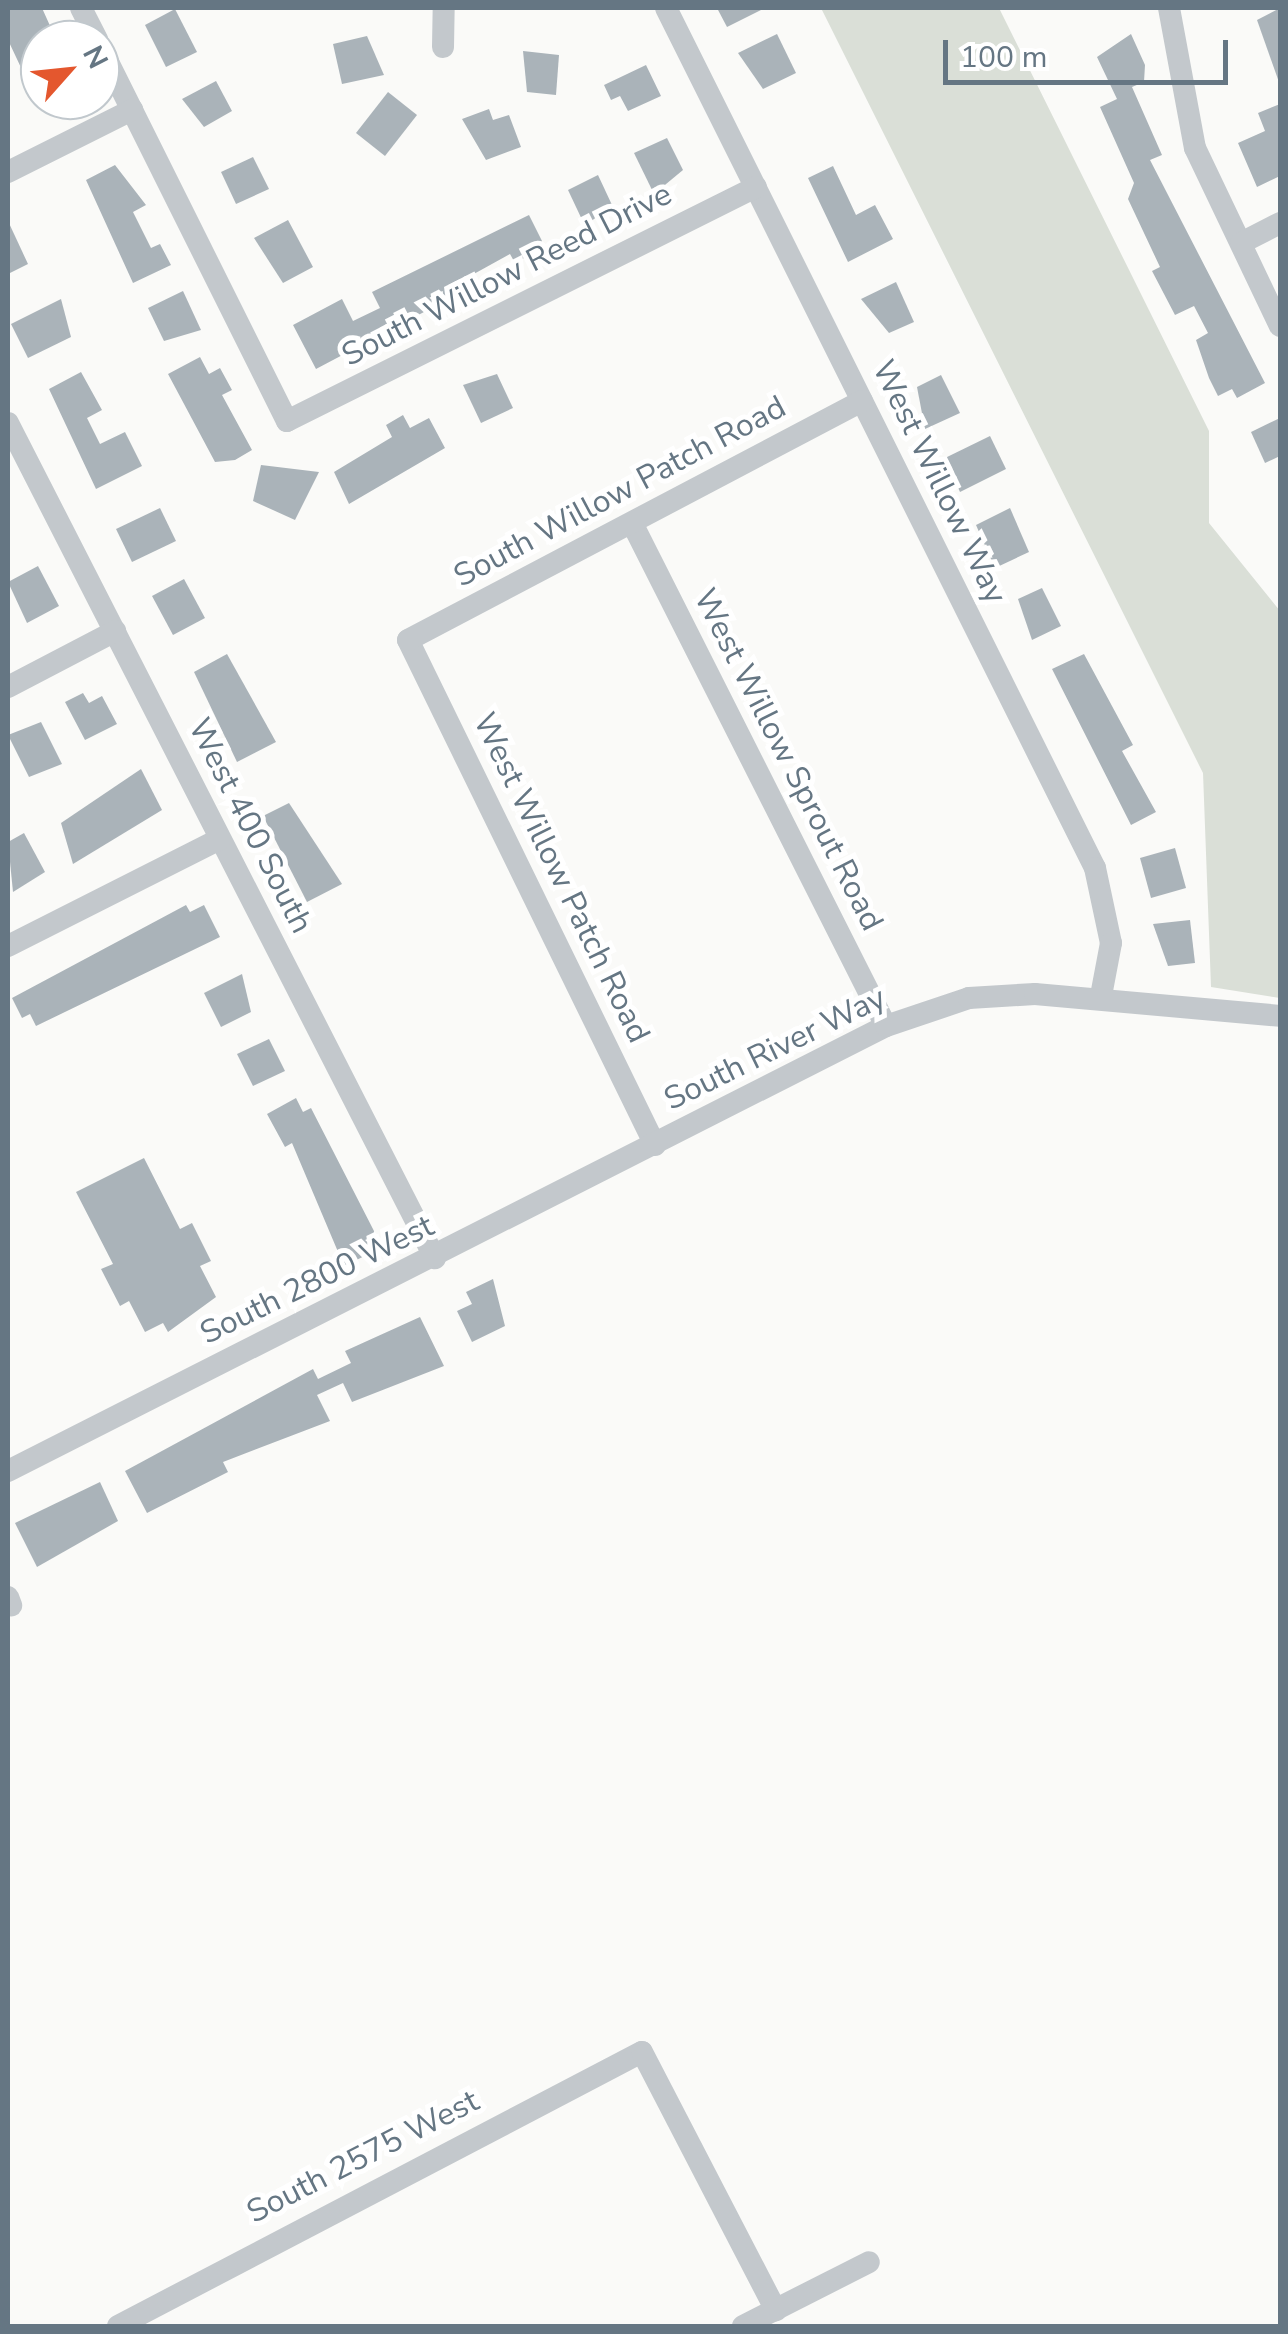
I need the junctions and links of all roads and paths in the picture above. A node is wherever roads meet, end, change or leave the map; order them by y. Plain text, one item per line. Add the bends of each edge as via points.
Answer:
1 (444, 8) edge
2 (666, 8) edge
3 (1169, 8) edge
4 (443, 48) dead end
5 (120, 86) edge
6 (132, 110) junction
7 (8, 172) edge
8 (756, 187) junction
9 (1280, 223) edge
10 (1241, 243) junction
11 (1280, 326) edge
12 (862, 400) junction
13 (8, 425) edge
14 (632, 523) junction
15 (115, 631) junction
16 (408, 640) joint
17 (8, 686) edge
18 (220, 839) junction
19 (8, 946) edge
20 (1101, 996) junction
21 (1280, 1016) edge
22 (886, 1026) junction
23 (655, 1145) junction
24 (435, 1258) junction
25 (8, 1471) edge
26 (869, 2262) dead end
27 (776, 2310) junction
28 (118, 2326) edge
29 (743, 2326) edge

1 - 4 street
2 - 8 street, West Willow Way
3 - 10 street via 1195,148
5 - 6 street
6 - 7 street
6 - 8 street, South Willow Reed Drive via 287,422
8 - 12 street, West Willow Way
9 - 10 street
10 - 11 street
12 - 14 street, South Willow Patch Road
12 - 20 street, West Willow Way via 1095,868 1111,943
13 - 15 street, West 400 South
14 - 16 street, South Willow Patch Road
14 - 22 street, West Willow Sprout Road
15 - 17 street
15 - 18 street, West 400 South
16 - 23 street, West Willow Patch Road
18 - 19 street
18 - 24 street, West 400 South
20 - 21 street, South River Way
20 - 22 street, South River Way via 970,998
22 - 23 street, South River Way
23 - 24 street, South 2800 West
24 - 25 street, South 2800 West
26 - 27 street
27 - 28 street, South 2575 West via 642,2052
27 - 29 street

